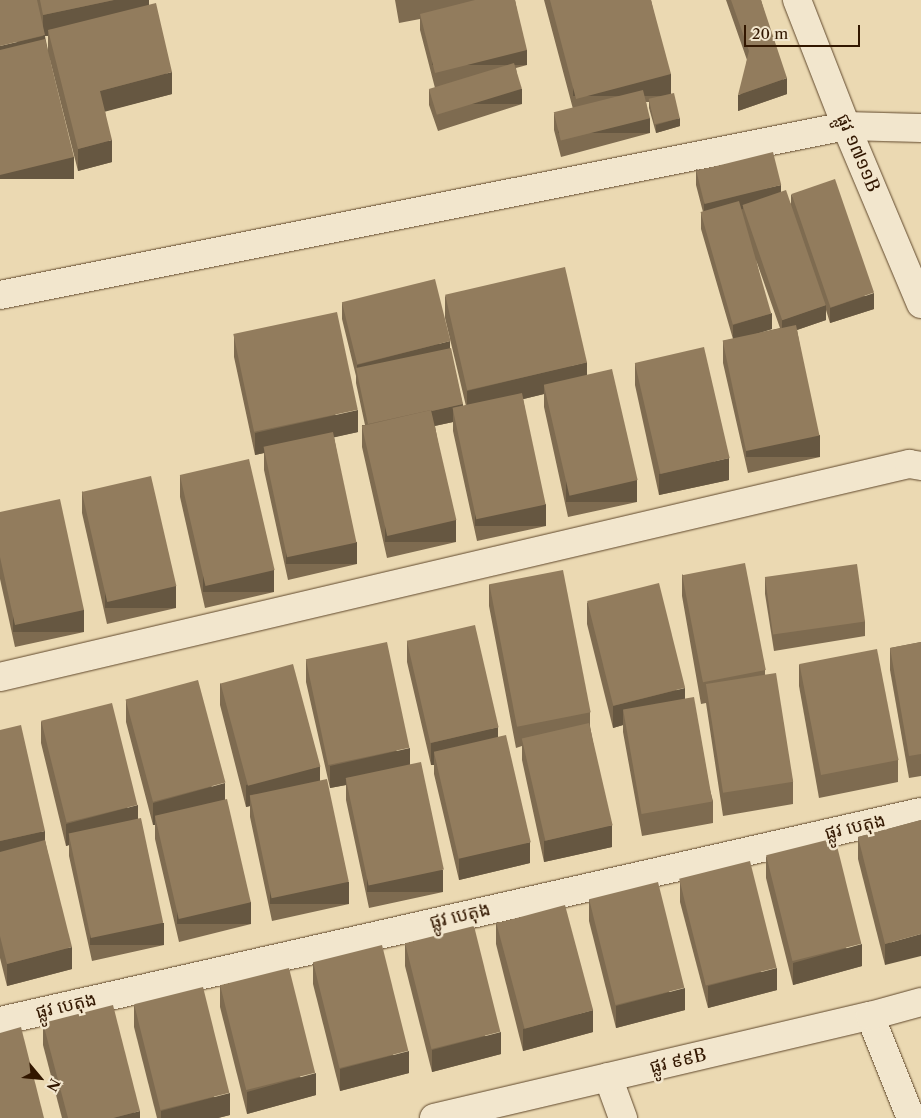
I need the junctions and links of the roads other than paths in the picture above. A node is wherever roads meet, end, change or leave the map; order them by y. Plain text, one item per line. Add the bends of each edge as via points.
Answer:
1 (797, 0) edge
2 (846, 126) junction
3 (921, 128) edge
4 (0, 295) edge
5 (921, 304) edge
6 (921, 466) edge
7 (0, 677) edge
8 (921, 812) edge
9 (921, 1002) edge
10 (870, 1016) junction
11 (0, 1021) edge
12 (608, 1077) junction
13 (434, 1118) edge
14 (623, 1118) edge
15 (911, 1118) edge

1 - 2 street, ផ្លូវ ១៧១១B
2 - 3 street
2 - 4 street
2 - 5 street, ផ្លូវ ១៧១១B
6 - 7 street via 908,464
8 - 11 street, ផ្លូវ បេតុង
9 - 10 street, ផ្លូវ ៩៩B
10 - 12 street, ផ្លូវ ៩៩B
10 - 15 street
12 - 13 street, ផ្លូវ ៩៩B
12 - 14 street

